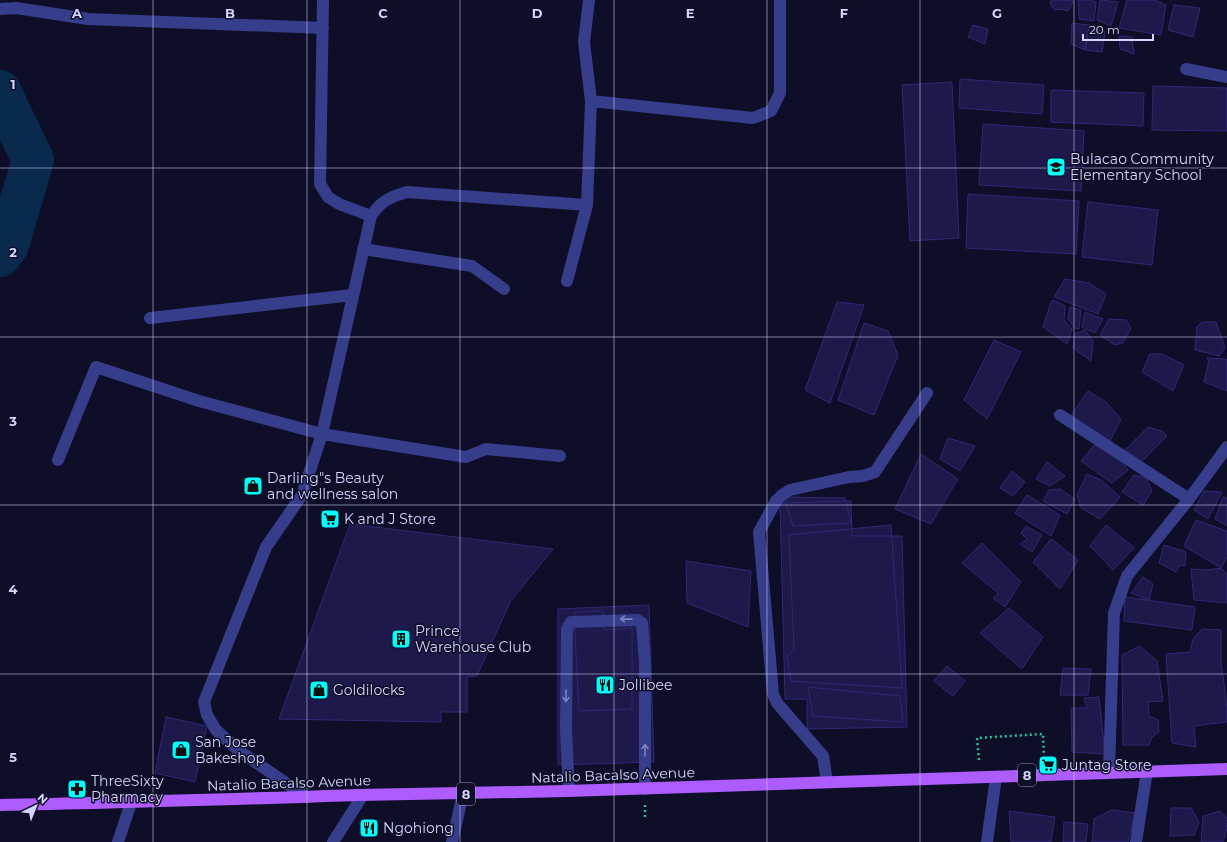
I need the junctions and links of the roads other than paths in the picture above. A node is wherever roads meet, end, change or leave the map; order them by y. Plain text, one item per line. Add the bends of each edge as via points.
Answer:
1 (323, 0) edge
2 (589, 0) edge
3 (780, 0) edge
4 (0, 9) edge
5 (323, 28) junction
6 (1186, 69) dead end
7 (1227, 77) edge
8 (591, 101) junction
9 (587, 205) junction
10 (371, 216) junction
11 (363, 249) junction
12 (567, 281) dead end
13 (504, 289) dead end
14 (352, 295) junction
15 (150, 318) dead end
16 (927, 393) dead end
17 (1060, 415) dead end
18 (322, 434) junction
19 (1227, 446) edge
20 (560, 456) dead end
21 (58, 460) dead end
22 (1189, 499) junction
23 (1227, 769) edge
24 (1109, 771) junction
25 (1147, 771) junction
26 (996, 776) junction
27 (827, 782) junction
28 (645, 789) junction
29 (570, 791) junction
30 (463, 794) junction
31 (363, 795) junction
32 (306, 797) junction
33 (131, 803) junction
34 (0, 805) edge
35 (118, 842) edge
36 (333, 842) edge
37 (452, 842) edge
38 (987, 842) edge
39 (1136, 842) edge

1 - 5 street
2 - 8 street via 584,42
3 - 8 street via 780,93 771,111 753,118
4 - 5 street via 16,8 88,19
5 - 10 street via 320,184 328,197 339,204
6 - 7 street
8 - 9 street
9 - 10 street via 407,192 390,196
9 - 12 street
10 - 11 street
11 - 13 street via 472,266
11 - 14 street
14 - 15 street
14 - 18 street
16 - 27 street via 876,472 790,490 776,501 759,532 773,694 777,703 823,756
17 - 22 street
18 - 20 street via 466,457 486,449
18 - 21 street via 199,401 96,367
18 - 32 street via 302,495 266,547 204,702 207,716 216,730 238,750
19 - 22 street
22 - 24 street via 1127,576 1114,613
23 - 25 main road, Natalio Bacalso Avenue / 8
24 - 25 main road, Natalio Bacalso Avenue / 8
24 - 26 main road, Natalio Bacalso Avenue / 8
25 - 39 street
26 - 27 main road, Natalio Bacalso Avenue / 8
26 - 38 street
27 - 28 main road, Natalio Bacalso Avenue / 8
28 - 29 main road, Natalio Bacalso Avenue / 8
28 -> 29 street via 646,664 642,624 637,620 615,619 571,622 567,629 566,730
29 - 30 main road, Natalio Bacalso Avenue / 8
30 - 31 main road, Natalio Bacalso Avenue / 8
30 - 37 street
31 - 32 main road, Natalio Bacalso Avenue / 8
31 - 36 street
32 - 33 main road, Natalio Bacalso Avenue / 8
33 - 34 main road, Natalio Bacalso Avenue / 8
33 - 35 street

